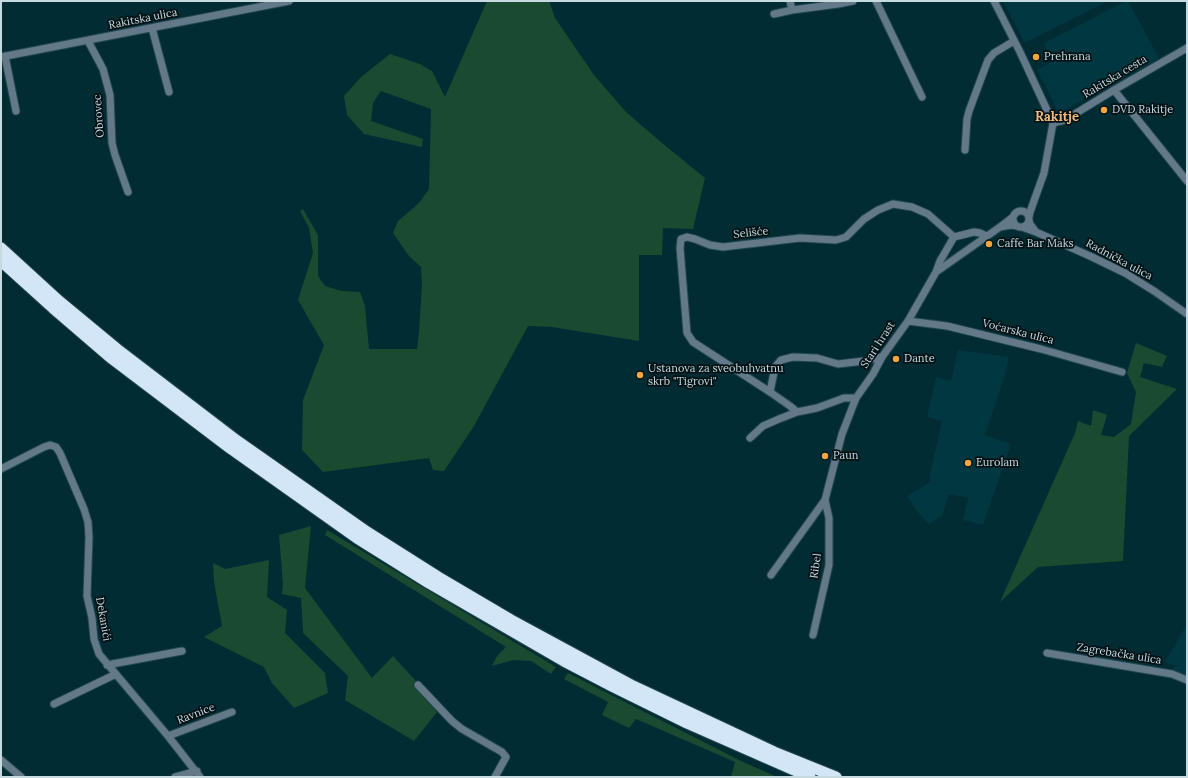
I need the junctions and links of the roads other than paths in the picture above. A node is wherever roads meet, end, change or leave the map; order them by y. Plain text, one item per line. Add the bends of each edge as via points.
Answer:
1 (289, 1) edge
2 (790, 1) edge
3 (853, 1) edge
4 (876, 1) edge
5 (994, 1) edge
6 (792, 10) junction
7 (774, 14) dead end
8 (152, 28) junction
9 (88, 41) junction
10 (1014, 41) junction
11 (1187, 48) edge
12 (3, 56) edge
13 (1114, 90) junction
14 (169, 92) dead end
15 (922, 97) dead end
16 (16, 111) dead end
17 (1053, 123) junction
18 (965, 150) dead end
19 (1187, 181) edge
20 (1039, 187) junction
21 (128, 192) dead end
22 (1021, 211) junction
23 (1013, 217) junction
24 (1029, 219) junction
25 (1019, 226) junction
26 (1000, 227) junction
27 (1036, 232) junction
28 (986, 236) junction
29 (954, 237) junction
30 (1, 248) edge
31 (1, 261) edge
32 (936, 272) junction
33 (1187, 314) edge
34 (908, 321) junction
35 (882, 357) junction
36 (1122, 372) dead end
37 (770, 392) junction
38 (856, 398) junction
39 (797, 412) junction
40 (750, 438) dead end
41 (1, 469) edge
42 (824, 500) junction
43 (771, 575) dead end
44 (814, 635) dead end
45 (182, 651) dead end
46 (1047, 653) dead end
47 (107, 665) junction
48 (116, 674) junction
49 (1187, 680) edge
50 (418, 685) dead end
51 (54, 704) dead end
52 (232, 712) dead end
53 (168, 736) junction
54 (1, 760) edge
55 (199, 774) edge
56 (21, 777) edge
57 (175, 777) edge
58 (495, 777) edge
59 (810, 777) edge
60 (836, 777) edge

1 - 8 street, Rakitska ulica
2 - 6 street
3 - 6 street
4 - 15 street
5 - 10 street
6 - 7 street
8 - 9 street, Rakitska ulica
8 - 14 street
9 - 12 street, Rakitska ulica
9 - 21 street, Obrovec via 103,69 110,95 112,143
10 - 17 street
10 - 18 street via 994,53 988,60 969,111
11 - 13 street, Rakitska cesta
12 - 16 street
13 - 17 street, Rakitska cesta via 1065,120
13 - 19 street
17 - 20 street via 1044,174
20 - 22 street
20 - 24 street
22 - 23 street via 1016,212
22 - 24 street via 1026,213
23 - 25 street
23 - 26 street, Stari hrast
24 - 25 street via 1026,224
24 - 27 street
25 - 26 street, Stari hrast
25 - 27 street, Radnička ulica
26 - 28 street, Stari hrast
27 - 33 street, Radnička ulica via 1124,273
28 - 29 street via 974,232
28 - 32 street, Stari hrast
29 - 32 street
29 - 37 street, Selišće via 928,214 912,207 893,204 878,210 864,219 846,237 836,240 800,238 723,247 695,239 681,239 687,333 693,342
30 - 60 highway via 117,349 236,440 367,532 438,577 632,686 774,752
31 - 59 highway via 110,357 230,448 357,538 428,583 564,661 687,723
32 - 34 street, Stari hrast
34 - 35 street, Stari hrast
34 - 36 street, Voćarska ulica via 947,326
35 - 37 street via 838,364 817,358 793,357 781,360 775,367
35 - 38 street, Stari hrast
37 - 39 street
38 - 39 street via 844,398
38 - 42 street, Ribel via 842,434
39 - 40 street via 763,426
41 - 47 street, Dekanići via 50,445 56,447 60,453 88,522 87,596 94,639 99,654
42 - 43 street, Ribel
42 - 44 street, Ribel via 829,518 829,566
45 - 47 street
46 - 49 street, Zagrebačka ulica via 1172,674
47 - 48 street, Dekanići
48 - 51 street
48 - 53 street, Dekanići
50 - 58 street via 462,729 502,752 506,757
52 - 53 street, Ravnice
53 - 55 street, Dekanići
54 - 56 street
55 - 57 street

